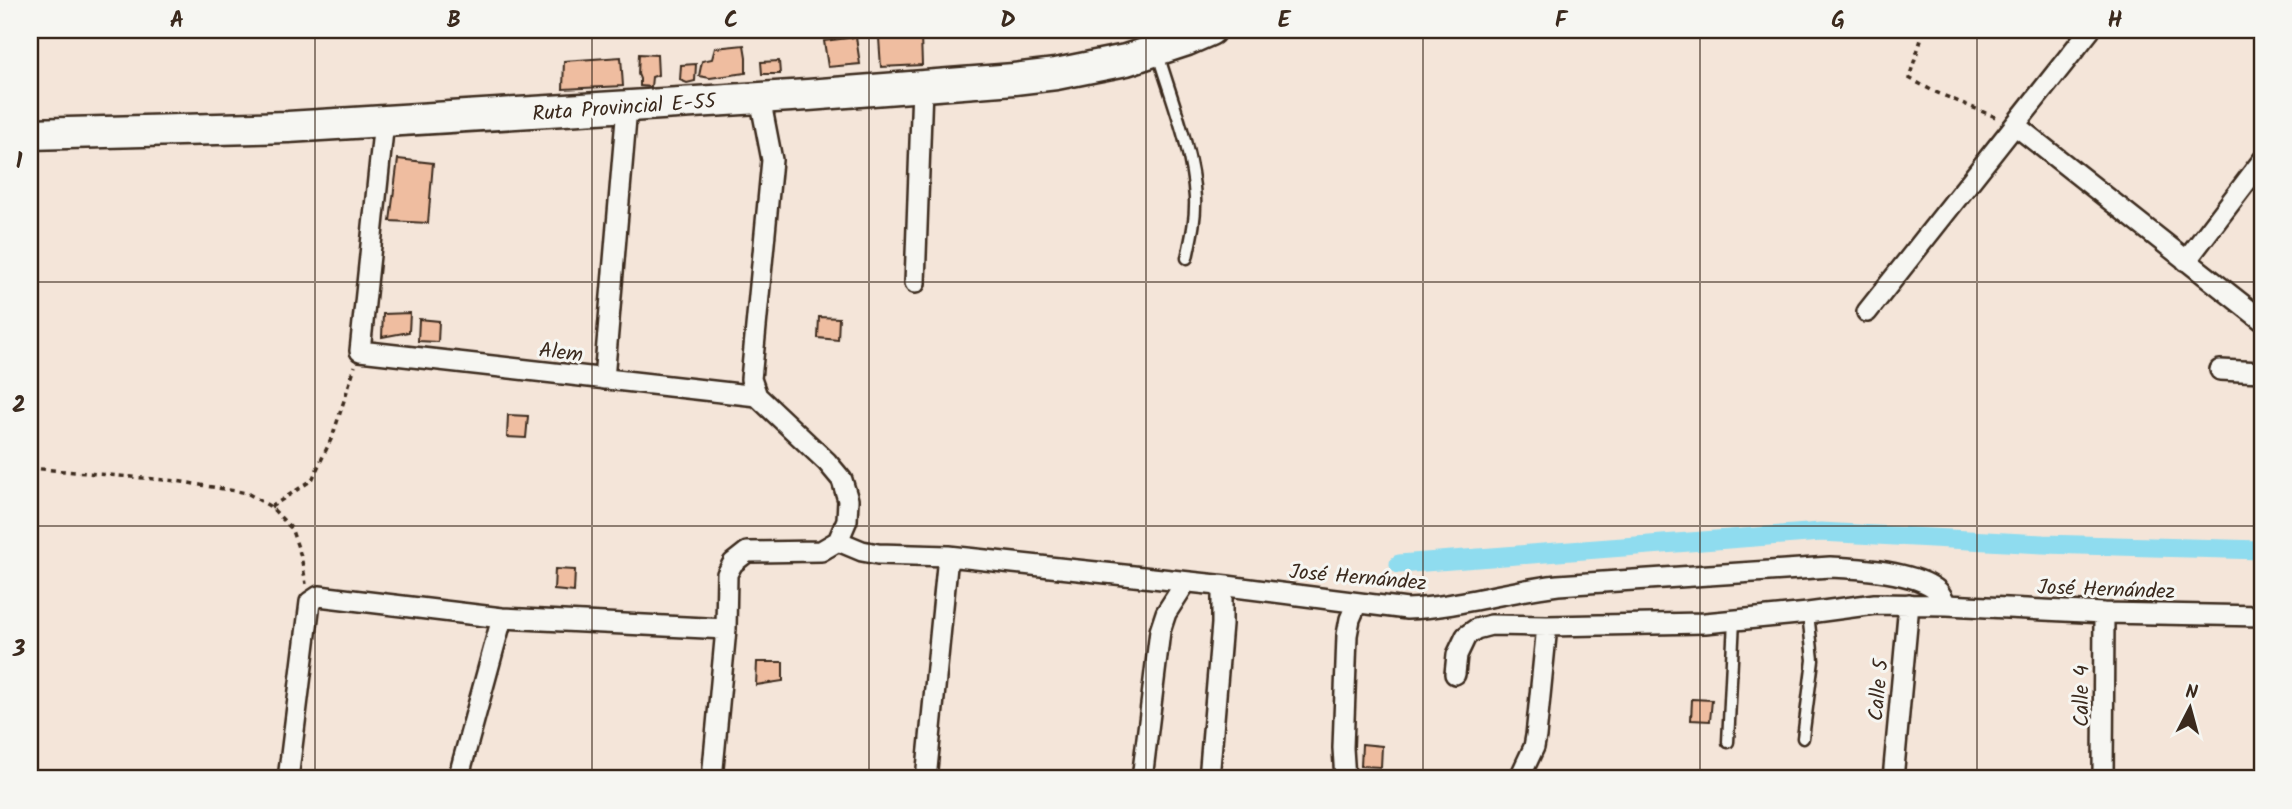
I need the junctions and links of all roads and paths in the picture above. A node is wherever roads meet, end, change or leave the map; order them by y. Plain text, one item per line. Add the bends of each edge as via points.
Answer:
1 (1210, 30) edge
2 (1924, 30) edge
3 (2090, 30) edge
4 (1157, 51) junction
5 (922, 86) junction
6 (760, 98) junction
7 (627, 107) junction
8 (384, 121) junction
9 (2015, 125) junction
10 (30, 134) edge
11 (2262, 161) edge
12 (1187, 258) dead end
13 (2186, 261) junction
14 (915, 284) dead end
15 (1867, 312) dead end
16 (2262, 320) edge
17 (359, 351) junction
18 (2220, 370) dead end
19 (2262, 372) edge
20 (604, 379) junction
21 (757, 396) junction
22 (30, 468) edge
23 (271, 508) junction
24 (838, 541) junction
25 (948, 556) junction
26 (1186, 582) junction
27 (1222, 586) junction
28 (310, 603) junction
29 (1357, 603) junction
30 (1909, 604) junction
31 (1947, 605) junction
32 (1808, 613) junction
33 (2104, 613) junction
34 (2262, 616) edge
35 (502, 618) junction
36 (1734, 620) junction
37 (1547, 626) junction
38 (726, 629) junction
39 (1455, 674) dead end
40 (1803, 738) dead end
41 (1728, 742) dead end
42 (711, 775) edge
43 (288, 779) edge
44 (458, 779) edge
45 (926, 779) edge
46 (1142, 779) edge
47 (1209, 779) edge
48 (1345, 779) edge
49 (1519, 779) edge
50 (1893, 779) edge
51 (2103, 779) edge

1 - 4 main road, Ruta Provincial E-55
2 - 9 path via 1909,78
3 - 9 street
4 - 5 main road, Ruta Provincial E-55 via 1056,74
4 - 12 lane via 1190,161 1195,200
5 - 6 main road, Ruta Provincial E-55
5 - 14 street
6 - 7 main road, Ruta Provincial E-55
6 - 21 street via 772,160 751,362
7 - 8 main road, Ruta Provincial E-55
7 - 20 street
8 - 10 main road, Ruta Provincial E-55
8 - 17 street
9 - 13 street
9 - 15 street
11 - 13 street
13 - 16 street
17 - 20 street, Alem
17 - 23 path via 333,435 312,480
18 - 19 street
20 - 21 street, Alem
21 - 24 street via 842,480 847,520
22 - 23 path via 189,483 247,493
23 - 28 path via 291,528
24 - 25 street, José Hernández via 878,554
24 - 38 street via 821,551 747,552 740,557 727,574
25 - 26 street, José Hernández
25 - 45 street
26 - 27 street, José Hernández
26 - 46 street via 1166,612 1160,631
27 - 29 street, José Hernández
27 - 47 street via 1223,624
28 - 35 street via 319,596
28 - 43 street
29 - 31 street, José Hernández via 1432,608 1558,585 1830,567 1881,572 1924,583 1938,591
29 - 48 street via 1347,635
30 - 31 street, José Hernández
30 - 32 street, José Hernández
30 - 50 street, Calle 5
31 - 33 street, José Hernández
32 - 36 street, José Hernández
32 - 40 lane via 1813,660
33 - 34 street, José Hernández
33 - 51 street, Calle 4
35 - 38 street
35 - 44 street
36 - 37 street, José Hernández
36 - 41 lane
37 - 39 street, José Hernández via 1476,629 1461,645
37 - 49 street via 1534,747
38 - 42 street

